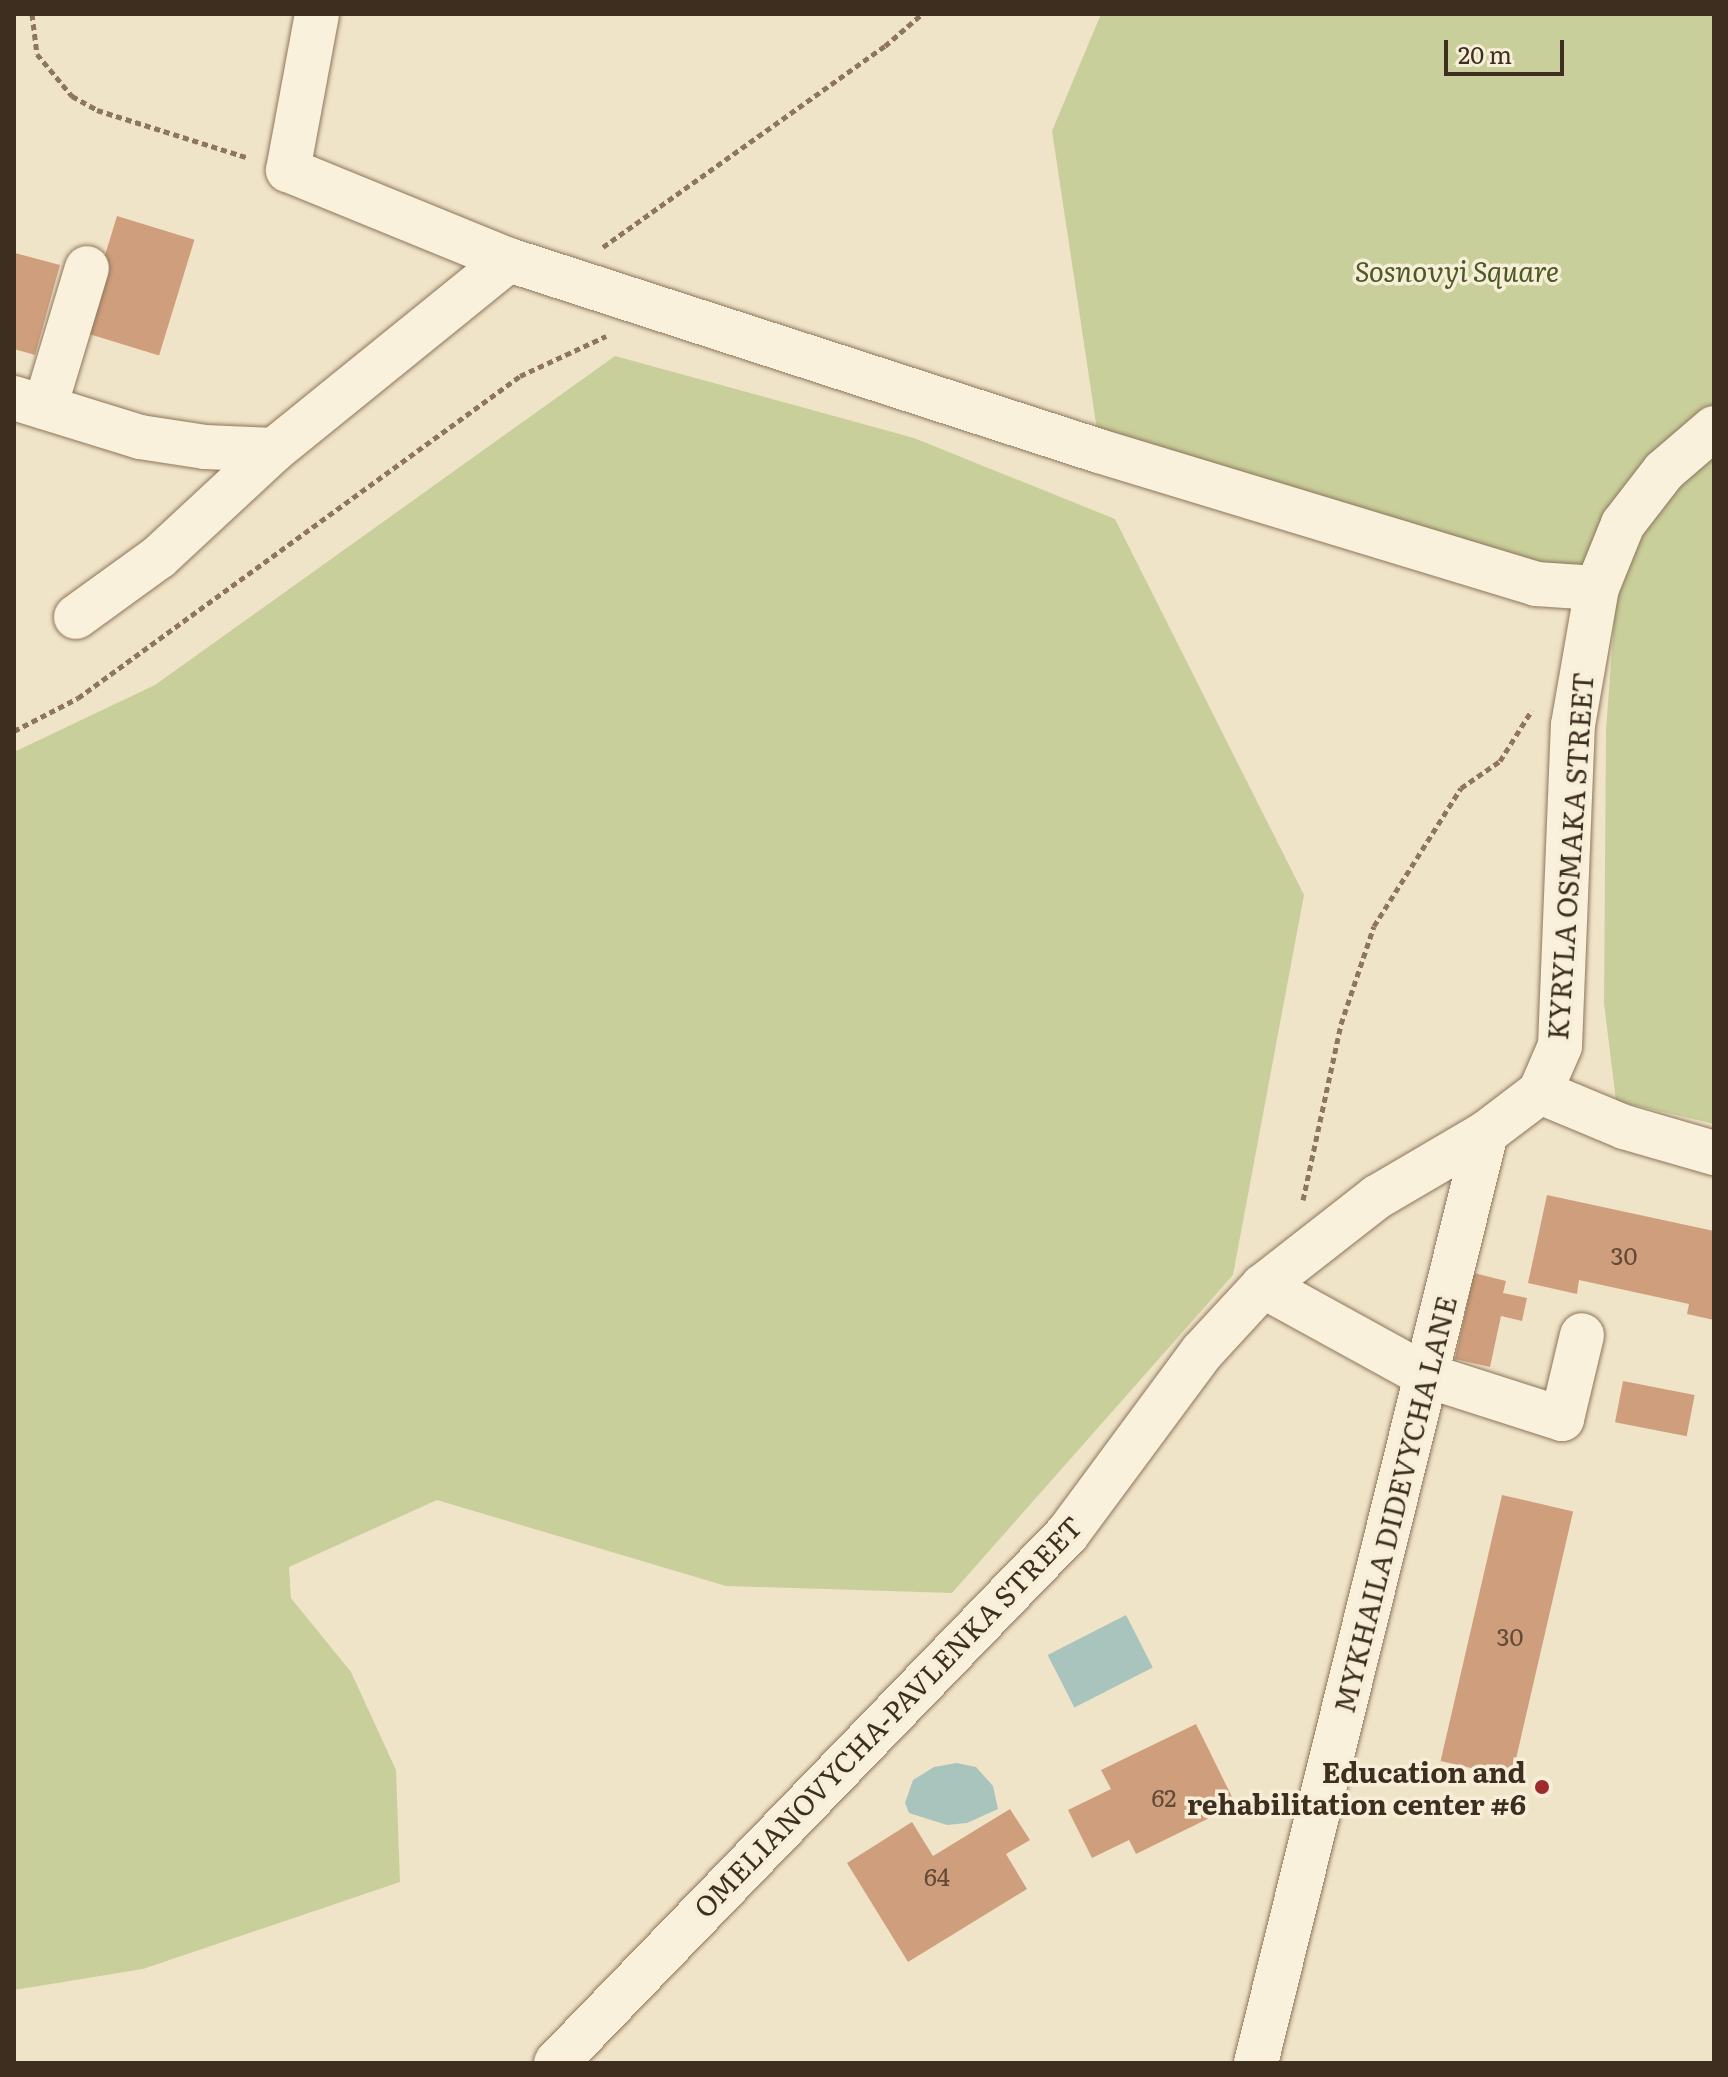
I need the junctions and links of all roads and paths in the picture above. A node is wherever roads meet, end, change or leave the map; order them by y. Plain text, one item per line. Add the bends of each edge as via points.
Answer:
1 (32, 14) edge
2 (317, 14) edge
3 (922, 14) edge
4 (288, 170) junction
5 (509, 260) junction
6 (87, 268) dead end
7 (565, 277) junction
8 (665, 308) junction
9 (30, 403) edge
10 (1714, 428) edge
11 (274, 450) junction
12 (1597, 588) junction
13 (76, 617) dead end
14 (1536, 704) dead end
15 (14, 731) edge
16 (1540, 1092) junction
17 (1486, 1133) junction
18 (1714, 1153) edge
19 (1277, 1275) junction
20 (1582, 1335) dead end
21 (1425, 1375) junction
22 (556, 2063) edge
23 (1256, 2063) edge

1 - 4 path via 37,54 72,96 97,110
2 - 4 street
3 - 7 path
4 - 5 street
5 - 7 street
5 - 11 street
6 - 9 street
7 - 8 street
8 - 12 street via 1099,451 1536,584
8 - 15 path via 520,376 78,698
9 - 11 street via 140,437
10 - 12 street, KYRYLA OSMAKA STREET via 1664,471 1623,524
11 - 13 street via 159,557
12 - 16 street, KYRYLA OSMAKA STREET via 1573,725 1560,1046
14 - 19 path via 1500,761 1461,788 1374,926
16 - 17 street, OMELIANOVYCHA-PAVLENKA STREET
16 - 18 street via 1624,1127
17 - 19 street, OMELIANOVYCHA-PAVLENKA STREET via 1377,1197
17 - 21 street, MYKHAILA DIDEVYCHA LANE
19 - 21 street
19 - 22 street, OMELIANOVYCHA-PAVLENKA STREET via 1202,1352 1068,1533
20 - 21 street via 1562,1419
21 - 23 street, MYKHAILA DIDEVYCHA LANE

